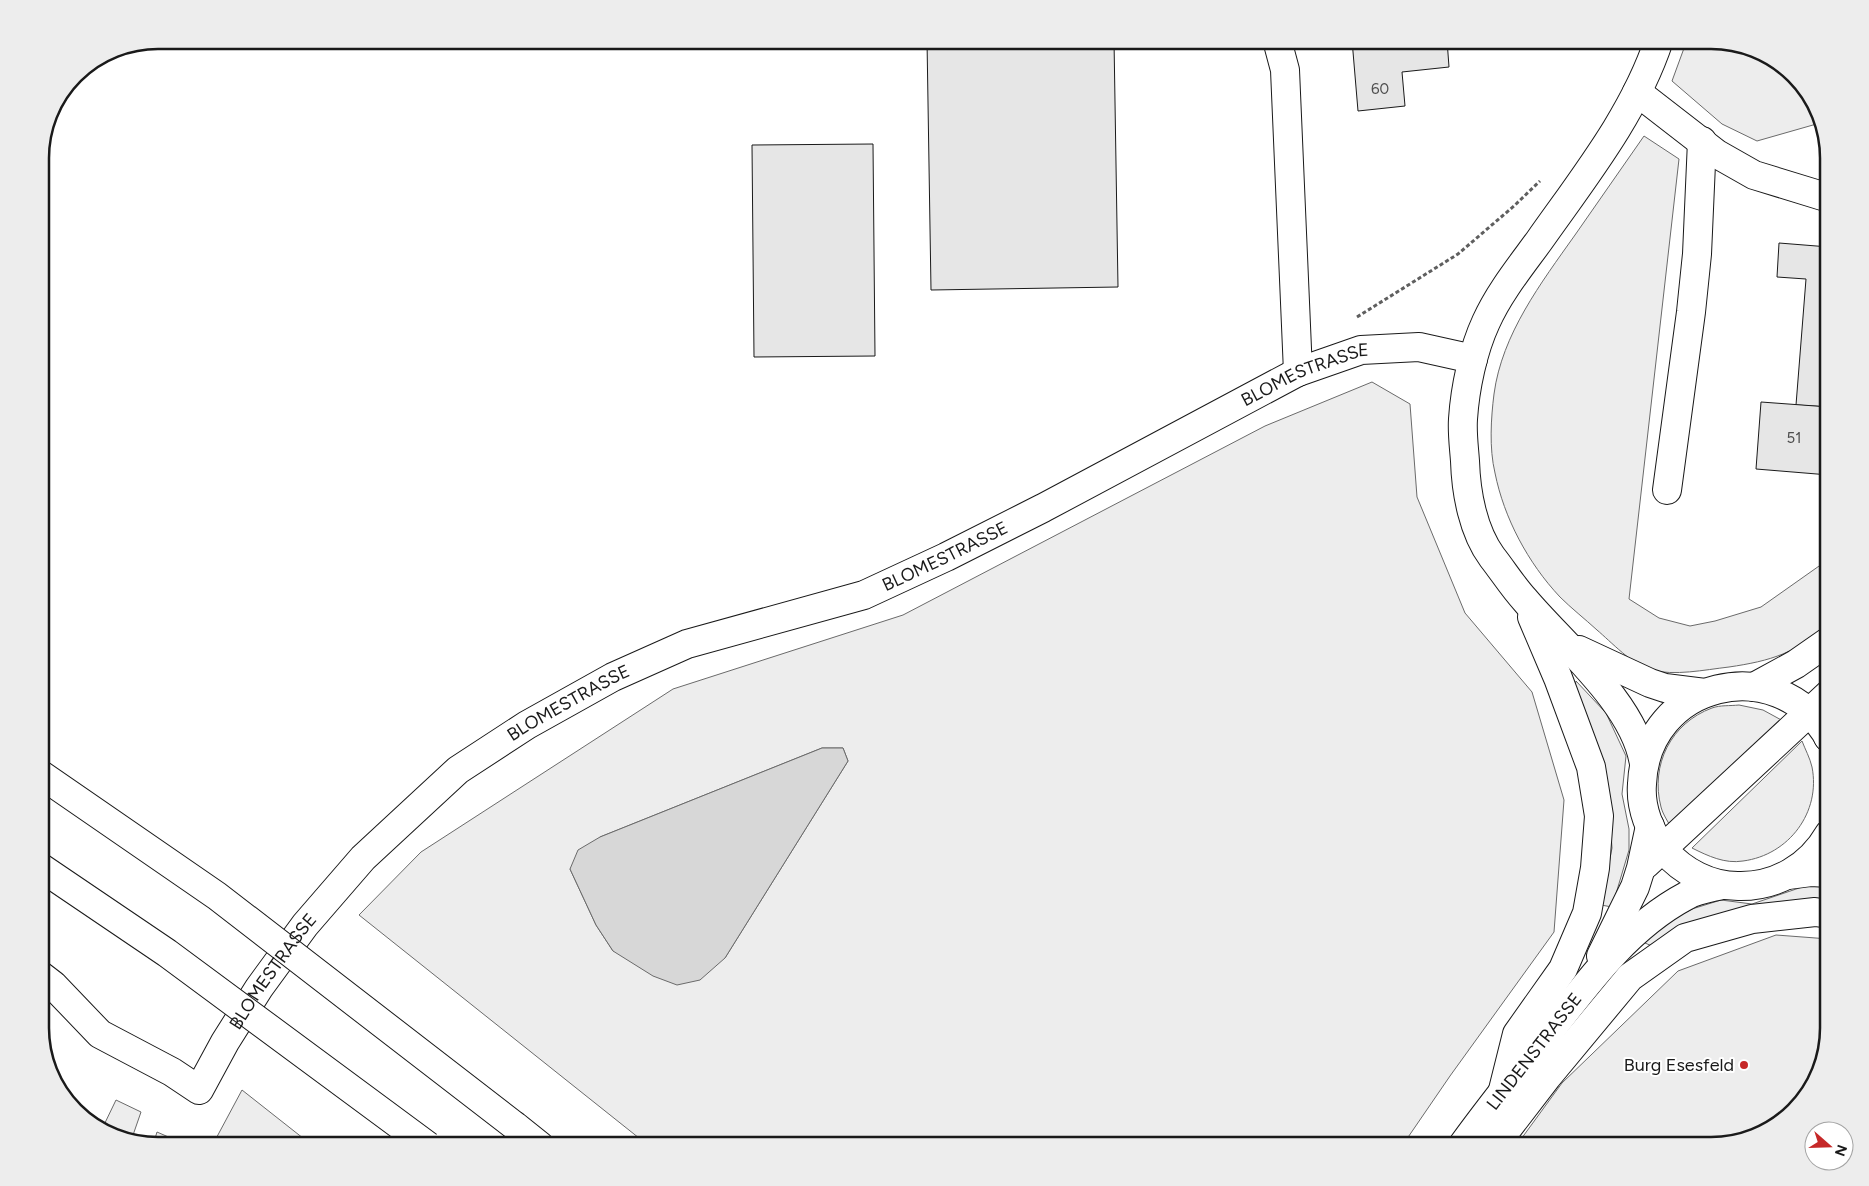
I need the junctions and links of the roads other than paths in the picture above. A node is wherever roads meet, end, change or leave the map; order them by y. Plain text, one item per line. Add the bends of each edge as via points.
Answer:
1 (1279, 49) edge
2 (1655, 49) edge
3 (1637, 92) junction
4 (1702, 142) junction
5 (1820, 195) edge
6 (1473, 359) junction
7 (1298, 372) junction
8 (1667, 490) dead end
9 (1524, 600) junction
10 (1566, 644) junction
11 (1820, 647) edge
12 (1754, 687) junction
13 (1705, 693) junction
14 (1820, 703) edge
15 (1809, 713) junction
16 (1820, 727) edge
17 (1644, 764) junction
18 (49, 780) edge
19 (1656, 837) junction
20 (1820, 847) edge
21 (1820, 872) edge
22 (49, 874) edge
23 (1788, 875) junction
24 (1722, 885) junction
25 (1820, 913) edge
26 (49, 982) edge
27 (1588, 982) junction
28 (1502, 1094) junction
29 (416, 1137) edge
30 (529, 1137) edge
31 (1469, 1137) edge
32 (1501, 1137) edge

1 - 7 main road via 1285,70
2 - 3 main road
3 - 4 main road
3 - 6 main road via 1610,139 1506,287 1486,322
4 - 5 main road via 1754,175
4 - 8 main road via 1697,254
6 - 7 main road, BLOMESTRASSE via 1419,347 1361,350
6 - 9 main road via 1463,420 1466,484 1476,526 1488,552
7 - 26 main road, BLOMESTRASSE via 1043,508 864,595 687,644 613,677 527,725 458,770 363,858 305,925 259,988 199,1090 100,1034
9 - 10 main road
9 - 28 main road via 1558,678 1591,767 1599,816 1595,868 1586,913 1563,969 1518,1034
10 - 13 main road via 1650,683
10 - 17 main road via 1625,716 1638,741
11 - 12 main road
12 - 13 main road via 1724,688
12 - 15 main road via 1788,697
13 - 17 main road via 1682,706 1663,724 1653,739
14 - 15 main road
15 - 16 main road
15 - 19 main road
17 - 19 main road via 1642,796
18 - 30 main road, bridge via 217,896
19 - 24 main road via 1676,863 1693,874
19 - 27 main road, LINDENSTRASSE
20 - 23 main road via 1814,856
21 - 23 main road
22 - 29 main road, bridge via 167,953
23 - 24 main road via 1756,885
24 - 27 main road, LINDENSTRASSE via 1688,895 1660,912 1628,939
25 - 32 main road via 1752,918 1685,938 1630,977
27 - 28 main road, LINDENSTRASSE
28 - 31 main road, LINDENSTRASSE

